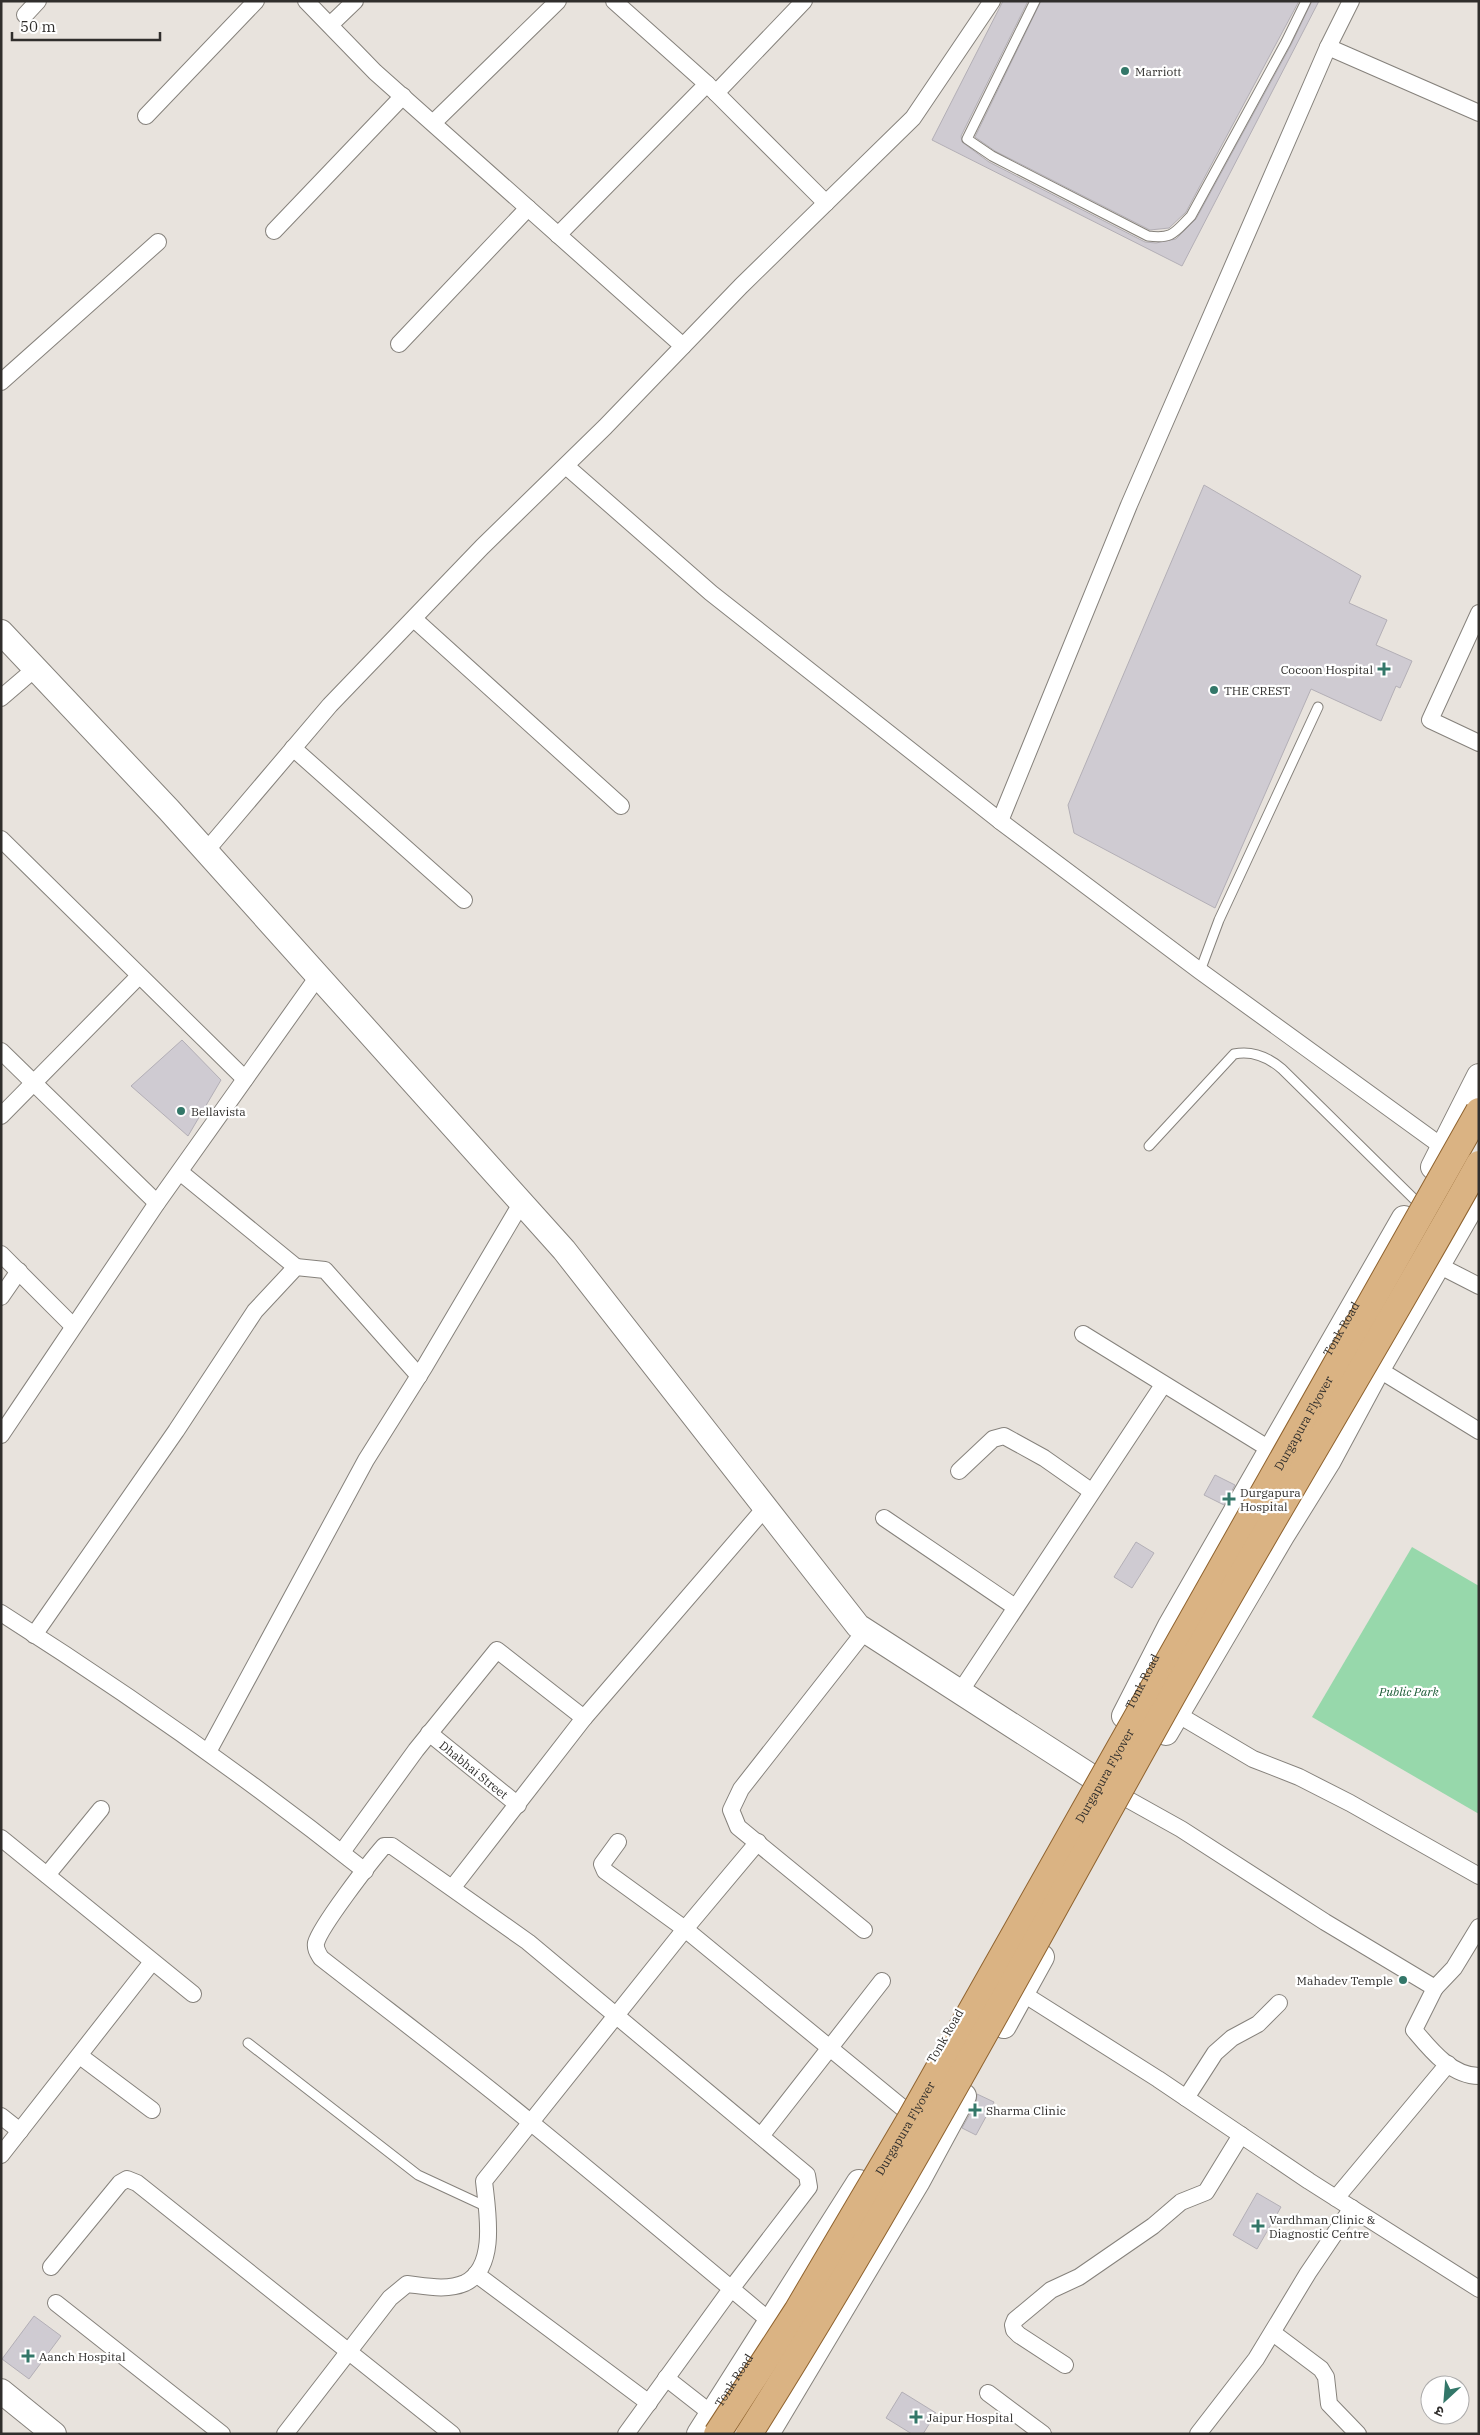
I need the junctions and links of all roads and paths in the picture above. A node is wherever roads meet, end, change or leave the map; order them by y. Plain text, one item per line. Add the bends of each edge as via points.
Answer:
1 (38, 1) edge
2 (256, 1) edge
3 (306, 1) edge
4 (355, 1) edge
5 (558, 1) edge
6 (614, 1) edge
7 (804, 1) edge
8 (992, 1) edge
9 (1035, 1) edge
10 (1306, 1) edge
11 (1351, 1) edge
12 (25, 15) dead end
13 (330, 25) junction
14 (1328, 47) junction
15 (711, 88) junction
16 (403, 96) junction
17 (1479, 114) edge
18 (146, 116) dead end
19 (433, 123) junction
20 (826, 203) junction
21 (528, 208) junction
22 (274, 231) dead end
23 (558, 235) junction
24 (158, 242) dead end
25 (399, 344) dead end
26 (683, 346) junction
27 (1, 382) edge
28 (566, 466) junction
29 (1479, 613) edge
30 (414, 619) junction
31 (1, 632) edge
32 (36, 668) junction
33 (1, 698) edge
34 (1318, 707) dead end
35 (1479, 742) edge
36 (293, 748) junction
37 (621, 806) dead end
38 (1000, 821) junction
39 (5, 849) edge
40 (206, 851) junction
41 (464, 900) dead end
42 (1200, 971) junction
43 (318, 975) junction
44 (139, 976) junction
45 (1, 1051) edge
46 (1479, 1076) edge
47 (245, 1079) junction
48 (34, 1083) junction
49 (1479, 1111) edge
50 (1, 1116) edge
51 (1149, 1146) dead end
52 (1444, 1148) junction
53 (1479, 1164) edge
54 (1479, 1170) edge
55 (180, 1172) junction
56 (1414, 1199) junction
57 (522, 1202) junction
58 (157, 1203) junction
59 (1476, 1205) edge
60 (1, 1254) edge
61 (1438, 1265) junction
62 (296, 1267) junction
63 (19, 1271) junction
64 (1479, 1286) edge
65 (1, 1297) edge
66 (73, 1326) junction
67 (1083, 1334) dead end
68 (1378, 1369) junction
69 (419, 1376) junction
70 (1163, 1385) junction
71 (1479, 1431) edge
72 (1, 1435) edge
73 (1271, 1450) junction
74 (958, 1471) dead end
75 (1091, 1491) junction
76 (765, 1508) junction
77 (884, 1518) dead end
78 (1015, 1607) junction
79 (1, 1613) edge
80 (865, 1631) junction
81 (34, 1635) junction
82 (960, 1692) junction
83 (1177, 1714) junction
84 (584, 1718) junction
85 (429, 1733) junction
86 (208, 1752) junction
87 (1092, 1776) junction
88 (1129, 1800) junction
89 (518, 1805) junction
90 (101, 1808) dead end
91 (1, 1838) edge
92 (618, 1842) dead end
93 (758, 1842) junction
94 (342, 1852) junction
95 (365, 1871) junction
96 (47, 1875) junction
97 (1479, 1876) edge
98 (452, 1887) junction
99 (1479, 1927) edge
100 (685, 1929) junction
101 (864, 1930) dead end
102 (152, 1962) junction
103 (882, 1981) dead end
104 (1435, 1988) junction
105 (1022, 1993) junction
106 (193, 1994) dead end
107 (1279, 2003) dead end
108 (617, 2014) junction
109 (248, 2043) dead end
110 (830, 2049) junction
111 (80, 2056) junction
112 (1448, 2064) junction
113 (1479, 2076) edge
114 (1186, 2098) junction
115 (152, 2110) dead end
116 (904, 2110) junction
117 (1, 2116) edge
118 (532, 2123) junction
119 (20, 2131) junction
120 (1242, 2135) junction
121 (761, 2136) junction
122 (1, 2155) edge
123 (1336, 2198) junction
124 (487, 2207) junction
125 (1352, 2208) junction
126 (51, 2267) dead end
127 (476, 2274) junction
128 (731, 2289) junction
129 (1479, 2289) edge
130 (56, 2303) dead end
131 (770, 2322) junction
132 (1273, 2333) junction
133 (348, 2350) junction
134 (1065, 2366) dead end
135 (666, 2378) junction
136 (1, 2391) edge
137 (988, 2394) dead end
138 (649, 2403) junction
139 (715, 2424) edge
140 (54, 2434) edge
141 (222, 2434) edge
142 (285, 2434) edge
143 (452, 2434) edge
144 (626, 2434) edge
145 (699, 2434) edge
146 (749, 2434) edge
147 (767, 2434) edge
148 (1043, 2434) edge
149 (1198, 2434) edge
150 (1358, 2434) edge

1 - 12 street
2 - 18 street
3 - 13 street
4 - 13 street
5 - 19 street
6 - 15 street
7 - 15 street
8 - 20 street via 913,118
9 - 10 lane via 967,139 992,156 1148,236 1164,238 1191,216
11 - 14 street
13 - 16 street
14 - 17 street
14 - 38 street via 1129,505
15 - 20 street
15 - 23 street
16 - 19 street
16 - 22 street
19 - 21 street
20 - 26 street
21 - 23 street
21 - 25 street
23 - 26 street
24 - 27 street
26 - 28 street
28 - 30 street via 482,547
28 - 38 street via 711,593
29 - 35 street via 1430,720
30 - 36 street
30 - 37 street
31 - 32 street
32 - 33 street
32 - 40 street
34 - 42 lane via 1219,920
36 - 40 street
36 - 41 street
38 - 42 street
39 - 44 street
40 - 43 street
42 - 52 street
43 - 47 street
43 - 57 street
44 - 47 street
44 - 48 street
45 - 48 street
46 - 52 street, Tonk Road
47 - 55 street
48 - 50 street
48 - 58 street
49 - 139 main road, Durgapura Flyover, bridge via 909,2121 802,2302
51 - 56 lane via 1234,1054 1256,1054 1275,1063
52 - 54 street
52 - 56 street, Tonk Road
53 - 146 main road, Durgapura Flyover, bridge via 1216,1618 856,2260
55 - 58 street
55 - 62 street
56 - 73 street, Tonk Road
57 - 69 street
57 - 76 street via 564,1250
58 - 66 street
59 - 61 street
60 - 63 street
61 - 64 street
61 - 68 street
62 - 69 street via 325,1270
62 - 81 street via 255,1311
63 - 65 street
63 - 66 street
66 - 72 street
67 - 70 street
68 - 71 street
68 - 83 street via 1328,1462
69 - 86 street via 366,1460
70 - 73 street
70 - 75 street
73 - 87 street, Tonk Road via 1170,1626
74 - 75 street via 993,1439 1004,1436 1036,1453
75 - 78 street
76 - 80 street
76 - 84 street
77 - 78 street
78 - 82 street
79 - 81 street
80 - 82 street
80 - 93 street via 740,1788 731,1810 738,1827
81 - 86 street
82 - 87 street
83 - 88 street
83 - 97 street via 1253,1759 1299,1777 1350,1803
84 - 85 street via 497,1650
84 - 89 street
85 - 89 street, Dhabhai Street
85 - 94 street
86 - 94 street
87 - 88 street
87 - 116 street, Tonk Road
88 - 104 street via 1181,1829
88 - 105 street
89 - 98 street
90 - 96 street
91 - 96 street
92 - 100 street via 604,1861 603,1868
93 - 100 street
93 - 101 street
94 - 95 street
95 - 98 street via 384,1846 392,1846
95 - 118 street via 316,1943 320,1958
96 - 102 street
98 - 108 street via 528,1942
99 - 104 street via 1454,1968
100 - 108 street
100 - 110 street
102 - 106 street
102 - 111 street
103 - 110 street
104 - 112 street via 1414,2030 1438,2058
105 - 114 street
105 - 147 street via 918,2181
107 - 114 street via 1258,2024 1232,2038 1216,2053
108 - 118 street
108 - 121 street
109 - 124 lane via 418,2176
110 - 116 street
110 - 121 street
111 - 115 street
111 - 119 street
112 - 113 street via 1468,2076
112 - 123 street
114 - 120 street
116 - 131 street, Tonk Road
117 - 119 street
118 - 124 street via 484,2181
118 - 128 street
119 - 122 street
120 - 123 street
120 - 134 street via 1206,2192 1181,2202 1153,2226 1079,2277 1051,2290 1015,2320 1014,2330 1019,2335
121 - 128 street via 807,2175 809,2187
123 - 125 street
124 - 127 street via 488,2240 484,2259
125 - 129 street
125 - 132 street
126 - 133 street via 114,2189 127,2179 137,2183
127 - 133 street via 465,2283 439,2288 407,2284 390,2298
127 - 138 street
128 - 131 street
128 - 135 street
130 - 141 street
131 - 139 street, Tonk Road
132 - 149 street
132 - 150 street via 1321,2369 1326,2377 1328,2404
133 - 142 street
133 - 143 street
135 - 138 street
135 - 139 street
136 - 140 street
137 - 148 street
138 - 144 street
139 - 145 street, Tonk Road

